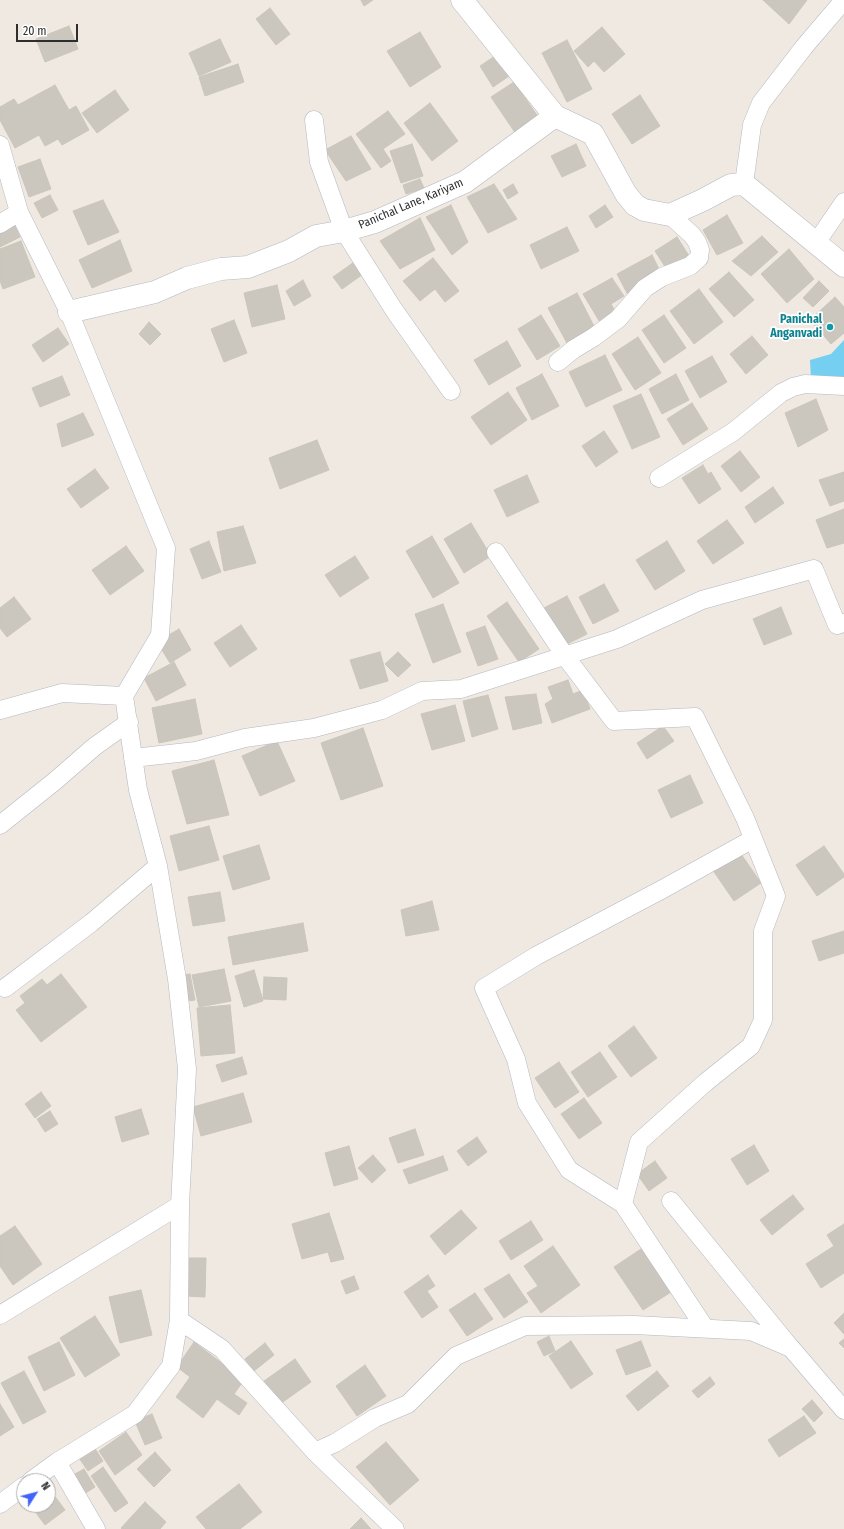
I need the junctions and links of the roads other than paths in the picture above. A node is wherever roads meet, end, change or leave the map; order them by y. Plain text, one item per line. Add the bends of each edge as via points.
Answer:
1 (462, 0) edge
2 (844, 0) edge
3 (555, 116) junction
4 (314, 120) dead end
5 (0, 145) edge
6 (744, 184) junction
7 (844, 202) edge
8 (19, 212) junction
9 (670, 215) junction
10 (0, 224) edge
11 (344, 232) junction
12 (816, 243) junction
13 (844, 266) edge
14 (69, 312) junction
15 (558, 362) dead end
16 (844, 386) edge
17 (451, 391) dead end
18 (659, 478) dead end
19 (496, 552) dead end
20 (844, 623) edge
21 (565, 656) junction
22 (124, 696) junction
23 (0, 710) edge
24 (129, 722) junction
25 (133, 758) junction
26 (0, 825) edge
27 (753, 839) junction
28 (158, 866) junction
29 (5, 988) dead end
30 (671, 1201) dead end
31 (623, 1204) junction
32 (180, 1205) junction
33 (0, 1315) edge
34 (179, 1320) junction
35 (705, 1328) junction
36 (791, 1348) junction
37 (841, 1401) edge
38 (315, 1452) junction
39 (57, 1462) junction
40 (42, 1473) edge
41 (16, 1492) edge
42 (0, 1504) edge
43 (96, 1529) edge
44 (395, 1529) edge

1 - 3 street
2 - 6 street via 761,103 752,125
3 - 9 street via 594,134 626,194 635,205 644,210
3 - 11 street, Panichal Lane, Kariyam via 465,182 375,222
4 - 11 street via 318,162
5 - 8 street
6 - 9 street via 731,185
6 - 12 street
7 - 12 street
8 - 10 street
8 - 14 street
9 - 15 street via 697,242 699,258 690,266 662,277 645,288 618,319 594,338 574,348
11 - 14 street, Panichal Lane, Kariyam via 316,236 289,251 248,267 221,269 187,278 155,292
11 - 17 street via 394,310
12 - 13 street
14 - 22 street via 166,548 160,635
16 - 18 street via 805,384 793,387 781,393 733,432
19 - 21 street
20 - 21 street via 838,625 814,569 702,600 618,639
21 - 25 street via 461,689 422,691 382,710 314,728 245,738 196,751
21 - 27 street via 614,721 695,717
22 - 23 street via 62,693
22 - 24 street
24 - 25 street
24 - 26 street via 94,747
25 - 28 street via 138,790
27 - 31 street via 776,896 763,931 763,1020 751,1046 639,1142
27 - 31 street via 536,956 484,988 516,1060 527,1103 569,1170
28 - 29 street via 91,923
28 - 32 street via 177,979 187,1069
30 - 36 street
31 - 35 street
32 - 33 street
32 - 34 street
34 - 38 street via 222,1349
34 - 39 street via 171,1366 135,1414
35 - 36 street via 751,1331
35 - 38 street via 634,1325 525,1326 456,1356 408,1404 375,1418 335,1443
36 - 37 street
38 - 44 street
39 - 40 street
39 - 43 street
41 - 42 street

